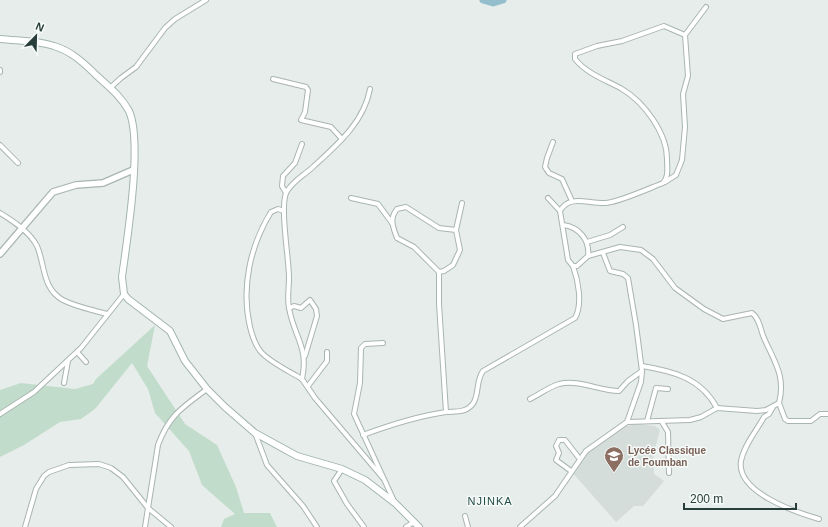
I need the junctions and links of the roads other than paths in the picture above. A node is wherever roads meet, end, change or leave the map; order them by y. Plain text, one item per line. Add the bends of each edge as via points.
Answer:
1 (206, 0) edge
2 (706, 6) dead end
3 (686, 35) junction
4 (0, 39) edge
5 (274, 79) dead end
6 (110, 88) junction
7 (370, 89) dead end
8 (342, 139) junction
9 (554, 142) dead end
10 (0, 144) edge
11 (302, 144) dead end
12 (18, 163) dead end
13 (133, 170) junction
14 (665, 182) junction
15 (286, 193) junction
16 (351, 198) dead end
17 (548, 198) dead end
18 (572, 201) junction
19 (462, 203) dead end
20 (560, 210) junction
21 (284, 211) junction
22 (0, 213) edge
23 (392, 223) junction
24 (563, 225) junction
25 (623, 227) dead end
26 (22, 228) junction
27 (456, 230) junction
28 (588, 242) junction
29 (603, 253) junction
30 (0, 254) edge
31 (588, 256) junction
32 (573, 266) junction
33 (439, 272) junction
34 (124, 294) junction
35 (289, 308) junction
36 (107, 314) junction
37 (383, 343) dead end
38 (77, 352) junction
39 (327, 352) dead end
40 (304, 356) junction
41 (69, 359) junction
42 (86, 362) dead end
43 (642, 366) junction
44 (642, 371) junction
45 (302, 379) junction
46 (64, 383) dead end
47 (308, 386) junction
48 (207, 389) junction
49 (668, 389) dead end
50 (530, 399) dead end
51 (780, 403) junction
52 (773, 407) junction
53 (718, 408) junction
54 (446, 412) junction
55 (0, 414) edge
56 (828, 414) edge
57 (647, 421) junction
58 (627, 422) junction
59 (662, 422) junction
60 (255, 433) junction
61 (363, 435) junction
62 (579, 458) junction
63 (342, 470) junction
64 (571, 471) junction
65 (669, 472) dead end
66 (384, 478) junction
67 (395, 503) junction
68 (148, 508) junction
69 (465, 516) dead end
70 (819, 519) dead end
71 (416, 525) edge
72 (25, 527) edge
73 (145, 527) edge
74 (171, 527) edge
75 (317, 527) edge
76 (364, 527) edge
77 (406, 527) edge
78 (468, 527) edge
79 (520, 527) edge

1 - 6 street via 165,28 136,67
2 - 3 street
3 - 14 street via 688,76 683,94 686,127 682,160 676,175
3 - 14 street via 664,26 575,54 576,60 588,71 630,94 654,122 662,135 666,150
4 - 6 main road via 55,46 81,61
5 - 8 street via 306,88 308,90 302,120 331,127
6 - 13 main road via 121,98 132,120
7 - 8 street via 362,115
8 - 15 street via 296,180
9 - 18 street via 545,168 562,178
10 - 12 street
11 - 15 street via 295,162 283,176 282,186
13 - 26 street via 103,183 58,189 48,196
13 - 34 main road via 122,277
14 - 18 street via 607,203
15 - 21 street
16 - 23 street via 378,204
17 - 20 street
18 - 20 street via 565,203
19 - 27 street
20 - 24 street
21 - 35 street
21 - 45 street via 278,209 271,212 259,233 247,278 247,313 252,335 260,352
22 - 26 street
23 - 27 street via 397,209 406,207 439,228
23 - 33 street via 397,238 414,246
24 - 28 street via 576,229
24 - 32 street via 568,260
25 - 28 street via 610,235
26 - 30 street
26 - 36 street via 37,246 46,280 58,296 68,302
27 - 33 street via 460,250 457,260 450,268
28 - 31 street
29 - 31 street
29 - 43 street via 610,271 628,278
29 - 51 street via 620,247 641,250 653,258 675,288 704,309 722,319 752,313 778,367 782,389
31 - 32 street via 577,266
32 - 54 street via 579,307 575,318 483,371 477,381 476,399 471,406 463,411
33 - 54 street
34 - 36 street
34 - 48 main road via 170,331 185,361
35 - 40 street
35 - 40 street via 301,308 310,300 316,309 317,316
36 - 38 street via 93,335
37 - 61 street via 365,344 361,348 360,383 354,411
38 - 41 street
38 - 42 street
39 - 47 street via 327,361
40 - 45 street
41 - 46 street
41 - 55 street via 34,392
43 - 44 street
43 - 53 street via 682,374 711,397
44 - 50 street via 619,391 566,383
44 - 58 street via 641,382
45 - 47 street
47 - 66 street via 315,398
48 - 60 main road
48 - 68 street via 174,414 166,425 158,445
49 - 57 street via 656,388
51 - 52 street
51 - 56 street via 788,421 811,421 820,414
52 - 53 street via 757,411
52 - 70 street via 764,417 744,452 741,460 744,479 790,510
53 - 59 street via 696,419
54 - 61 street
57 - 58 street
57 - 59 street
58 - 62 street
59 - 65 street via 668,432
60 - 63 main road via 297,456
60 - 75 street via 267,465 303,506
61 - 66 street
62 - 64 street
62 - 64 street via 565,440 559,440 556,446 560,453 556,460
63 - 67 main road via 365,480
63 - 76 street via 334,481
64 - 79 street via 555,496
66 - 67 street
67 - 71 main road
68 - 72 street via 111,468 99,464 69,465 49,472 39,481
68 - 73 street
68 - 74 street
69 - 78 street
71 - 77 street

